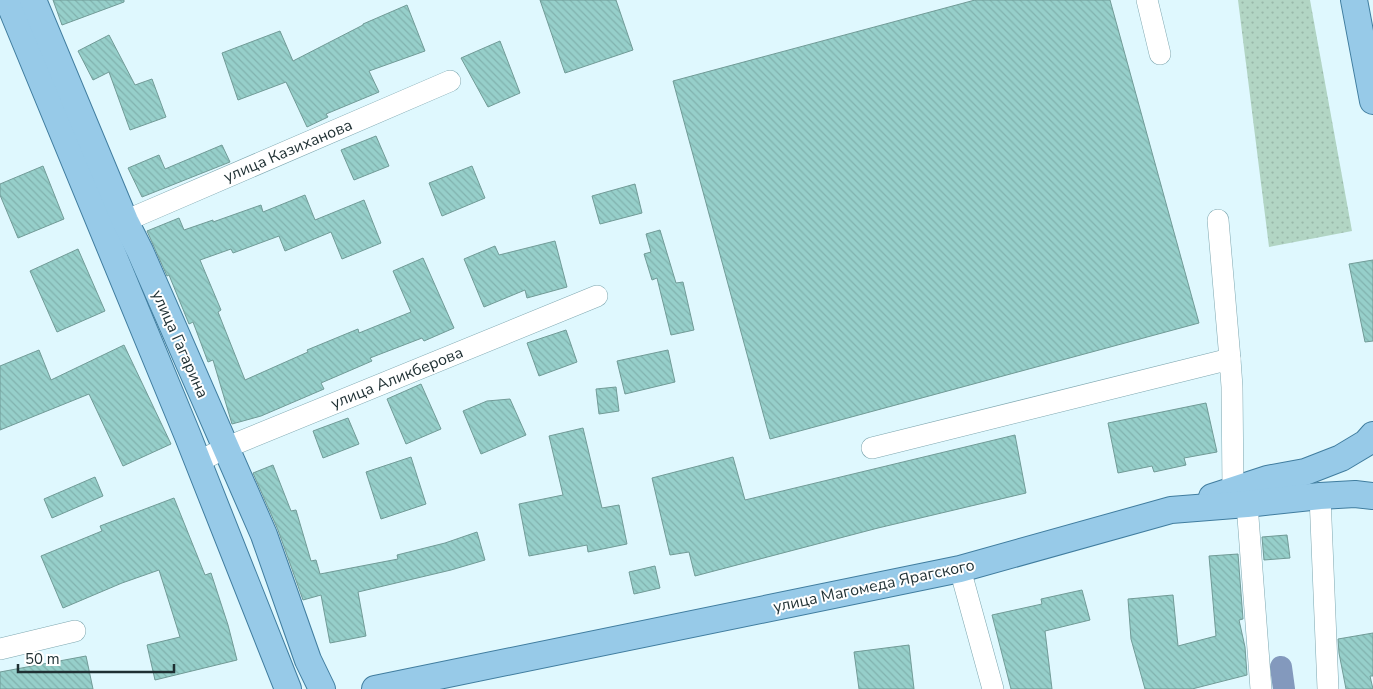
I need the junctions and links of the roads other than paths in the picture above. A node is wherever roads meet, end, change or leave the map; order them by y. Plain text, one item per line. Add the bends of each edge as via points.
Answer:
1 (8, 0) edge
2 (33, 0) edge
3 (1147, 0) edge
4 (1356, 0) edge
5 (1160, 54) dead end
6 (450, 81) dead end
7 (1373, 85) edge
8 (1373, 101) edge
9 (1218, 220) dead end
10 (125, 221) junction
11 (597, 296) dead end
12 (1230, 359) junction
13 (1373, 435) edge
14 (225, 448) junction
15 (872, 448) dead end
16 (198, 462) junction
17 (1320, 496) junction
18 (1373, 496) edge
19 (1240, 497) junction
20 (960, 569) junction
21 (75, 631) dead end
22 (0, 649) edge
23 (288, 689) edge
24 (322, 689) edge
25 (375, 689) edge
26 (993, 689) edge
27 (1262, 689) edge
28 (1328, 689) edge

1 - 16 main road, улица Гагарина
2 - 10 main road, улица Гагарина
3 - 5 street
4 - 7 main road
4 - 8 main road
6 - 10 street, улица Казиханова
9 - 12 street
10 - 14 main road, улица Гагарина
11 - 14 street, улица Аликберова
12 - 15 street
12 - 19 street
13 - 19 main road via 1366,443 1340,458 1305,472 1267,480
14 - 16 street, улица Аликберова
14 - 24 main road, улица Гагарина via 264,535 308,660
16 - 23 main road, улица Гагарина
17 - 18 main road, улица Магомеда Ярагского
17 - 19 main road, улица Магомеда Ярагского
17 - 28 street
19 - 20 main road, улица Магомеда Ярагского via 1171,510
19 - 27 street
20 - 25 main road, улица Магомеда Ярагского
20 - 26 street
21 - 22 street

